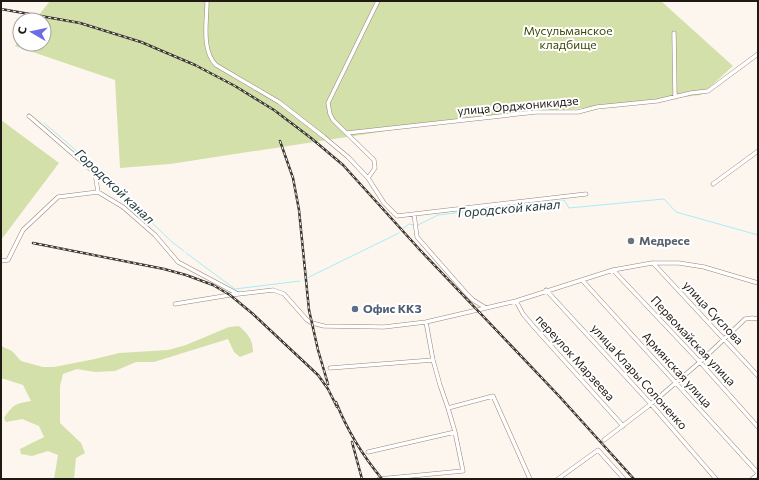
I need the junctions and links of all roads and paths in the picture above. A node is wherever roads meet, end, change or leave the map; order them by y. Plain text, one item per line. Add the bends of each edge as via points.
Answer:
1 (207, 1) edge
2 (378, 1) edge
3 (674, 32) dead end
4 (758, 54) edge
5 (675, 97) junction
6 (29, 116) dead end
7 (347, 133) junction
8 (758, 151) edge
9 (368, 178) junction
10 (713, 184) dead end
11 (98, 192) junction
12 (586, 194) dead end
13 (414, 214) junction
14 (1, 262) edge
15 (653, 263) junction
16 (613, 270) junction
17 (582, 280) junction
18 (758, 283) edge
19 (546, 290) junction
20 (239, 294) junction
21 (516, 301) junction
22 (175, 304) dead end
23 (486, 308) junction
24 (758, 319) edge
25 (426, 322) junction
26 (723, 339) junction
27 (433, 360) junction
28 (700, 362) junction
29 (330, 368) dead end
30 (758, 376) edge
31 (675, 383) junction
32 (651, 404) junction
33 (448, 408) junction
34 (623, 426) junction
35 (758, 427) edge
36 (455, 432) junction
37 (604, 440) dead end
38 (368, 452) dead end
39 (758, 473) edge
40 (379, 479) edge
41 (530, 479) edge
42 (558, 479) edge
43 (624, 479) edge
44 (716, 479) edge
45 (752, 479) edge

1 - 9 street via 206,41 211,60 280,102 342,152
2 - 7 street via 329,98 333,120
3 - 5 street
4 - 5 street, улица Орджоникидзе via 712,89
5 - 7 street, улица Орджоникидзе via 597,106 578,112 536,112
6 - 11 street via 96,174
7 - 9 street via 374,160 375,168
8 - 10 street
9 - 13 street via 384,203 397,216
11 - 14 street via 58,197 23,230 8,260
11 - 20 street via 123,207 155,234 178,262
12 - 13 street
13 - 23 street via 417,237 466,293
15 - 16 street
15 - 18 street via 679,263 704,267
15 - 26 street, улица Суслова
16 - 17 street
16 - 28 street, Первомайская улица
17 - 19 street
17 - 31 street, Армянская улица
19 - 21 street
19 - 32 street, улица Клары Солоненко
20 - 22 street
20 - 25 street via 273,290 284,294 307,320 324,326 384,328
21 - 23 street
21 - 34 street, переулок Марзеева via 534,327
23 - 25 street
24 - 26 street via 745,320
25 - 27 street
26 - 28 street
26 - 30 street, улица Суслова
27 - 29 street
27 - 33 street
28 - 31 street
28 - 35 street, Первомайская улица
31 - 32 street
31 - 39 street, Армянская улица
32 - 34 street
32 - 44 street, улица Клары Солоненко
33 - 36 street
33 - 41 street via 493,396
34 - 37 street
36 - 38 street
36 - 40 street via 463,471
39 - 45 street
42 - 43 street via 598,450

